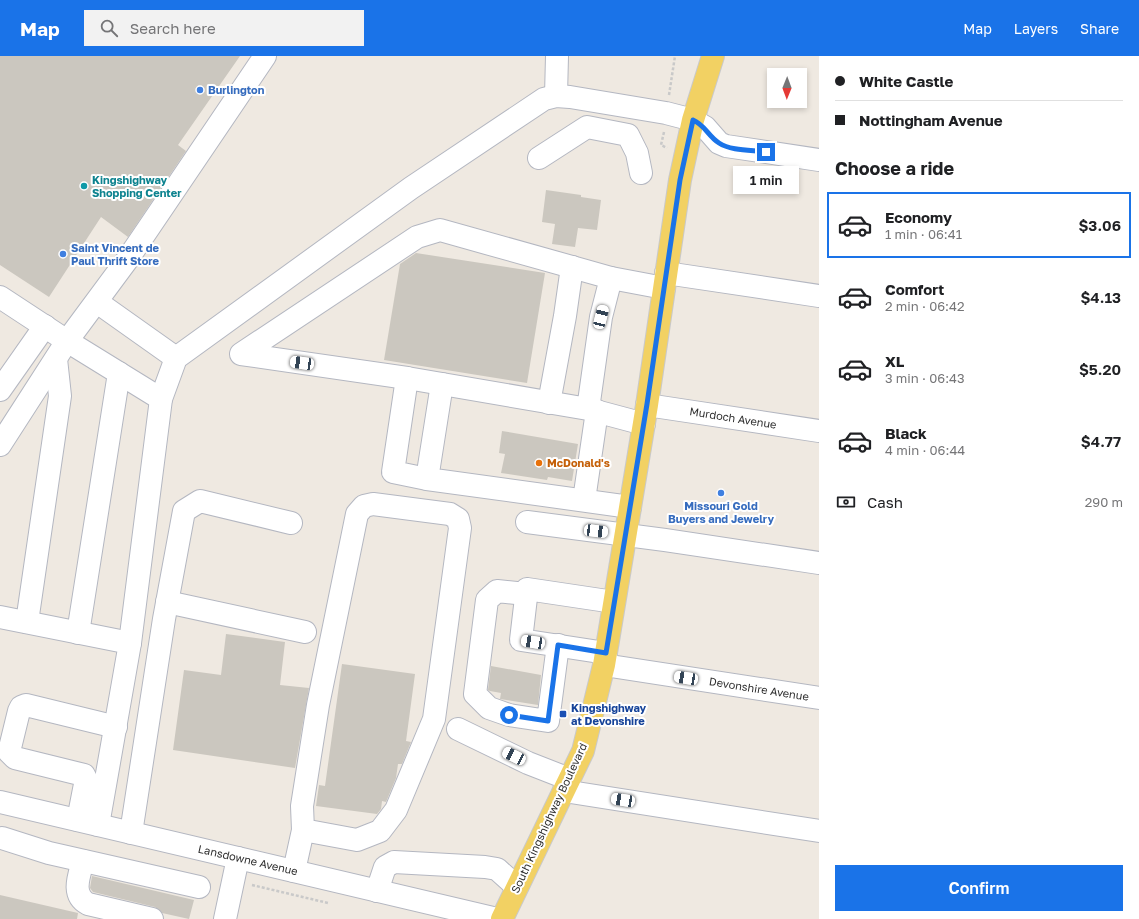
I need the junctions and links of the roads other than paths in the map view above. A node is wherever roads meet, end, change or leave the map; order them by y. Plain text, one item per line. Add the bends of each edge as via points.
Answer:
1 (266, 56) edge
2 (557, 56) edge
3 (713, 56) edge
4 (556, 96) junction
5 (693, 120) junction
6 (539, 158) dead end
7 (819, 160) edge
8 (641, 173) dead end
9 (572, 267) junction
10 (611, 278) junction
11 (665, 281) junction
12 (819, 296) edge
13 (0, 297) edge
14 (97, 302) junction
15 (44, 326) junction
16 (62, 350) junction
17 (176, 358) junction
18 (119, 373) junction
19 (407, 378) junction
20 (442, 384) junction
21 (0, 390) edge
22 (0, 396) edge
23 (161, 399) junction
24 (549, 403) junction
25 (23, 409) junction
26 (593, 410) junction
27 (645, 414) junction
28 (819, 431) edge
29 (0, 445) edge
30 (427, 479) junction
31 (584, 500) junction
32 (630, 507) junction
33 (527, 522) dead end
34 (291, 523) dead end
35 (625, 535) junction
36 (819, 563) edge
37 (526, 594) junction
38 (167, 602) junction
39 (614, 602) junction
40 (0, 617) edge
41 (27, 622) junction
42 (305, 632) dead end
43 (78, 633) junction
44 (130, 643) junction
45 (558, 645) junction
46 (605, 659) junction
47 (819, 698) edge
48 (116, 728) junction
49 (458, 729) dead end
50 (566, 785) junction
51 (8, 804) edge
52 (88, 823) junction
53 (303, 830) junction
54 (819, 831) edge
55 (131, 833) junction
56 (1, 838) edge
57 (238, 858) junction
58 (83, 861) junction
59 (294, 871) junction
60 (199, 887) dead end
61 (517, 887) junction
62 (377, 891) junction
63 (152, 919) edge
64 (225, 919) edge
65 (497, 919) edge
66 (502, 919) edge

1 - 14 street
2 - 4 street
3 - 5 main road, South Kingshighway Boulevard
4 - 5 street via 666,113
4 - 17 street via 544,99 531,107 411,188
5 - 7 street via 726,146
5 - 11 main road, South Kingshighway Boulevard via 680,180
6 - 8 street via 588,127 628,135 637,153
9 - 10 street
9 - 19 street, Murdoch Avenue via 440,230 417,237 241,354
9 - 24 street
10 - 11 street
10 - 26 street via 601,317
11 - 12 street
11 - 27 main road, South Kingshighway Boulevard
13 - 15 street
14 - 16 street
14 - 17 street
15 - 16 street
15 - 21 street
16 - 18 street
16 - 25 street
16 - 41 street via 60,396
17 - 23 street
18 - 23 street
18 - 43 street
19 - 20 street, Murdoch Avenue
19 - 30 street via 393,472
20 - 24 street, Murdoch Avenue
20 - 30 street
22 - 25 street
23 - 44 street
24 - 26 street, Murdoch Avenue
25 - 29 street
26 - 27 street, Murdoch Avenue
26 - 31 street
27 - 28 street, Murdoch Avenue
27 - 32 main road, South Kingshighway Boulevard
30 - 31 street
31 - 32 street
32 - 35 main road, South Kingshighway Boulevard
33 - 35 street
34 - 38 street via 200,501 184,511
35 - 36 street
35 - 39 main road, South Kingshighway Boulevard
37 - 39 street via 527,589
37 - 45 street, Devonshire Avenue via 521,640
37 - 45 street via 497,591 487,600 475,694 489,708 509,715 548,721
38 - 42 street
38 - 55 street
39 - 46 main road, South Kingshighway Boulevard
40 - 41 street
41 - 43 street
43 - 44 street
44 - 48 street
45 - 46 street, Devonshire Avenue
46 - 47 street, Devonshire Avenue
46 - 50 main road, South Kingshighway Boulevard via 583,751
48 - 52 street
48 - 52 street via 26,705 19,711 9,752 15,758 84,775
49 - 50 street via 528,763
50 - 54 street
50 - 61 main road, South Kingshighway Boulevard
51 - 52 street, Lansdowne Avenue
51 - 56 street via 10,833
52 - 55 street, Lansdowne Avenue
53 - 53 street via 302,806 318,705 357,514 364,506 373,504 450,514 458,519 460,528 434,719 396,810 380,831 357,840
53 - 59 street
55 - 57 street, Lansdowne Avenue
56 - 58 street
57 - 59 street, Lansdowne Avenue
57 - 64 street
58 - 60 street
58 - 63 street via 77,892 83,901
59 - 62 street, Lansdowne Avenue
61 - 62 street via 497,870 485,867 394,862 385,867
61 - 66 main road, South Kingshighway Boulevard
62 - 65 street, Lansdowne Avenue

